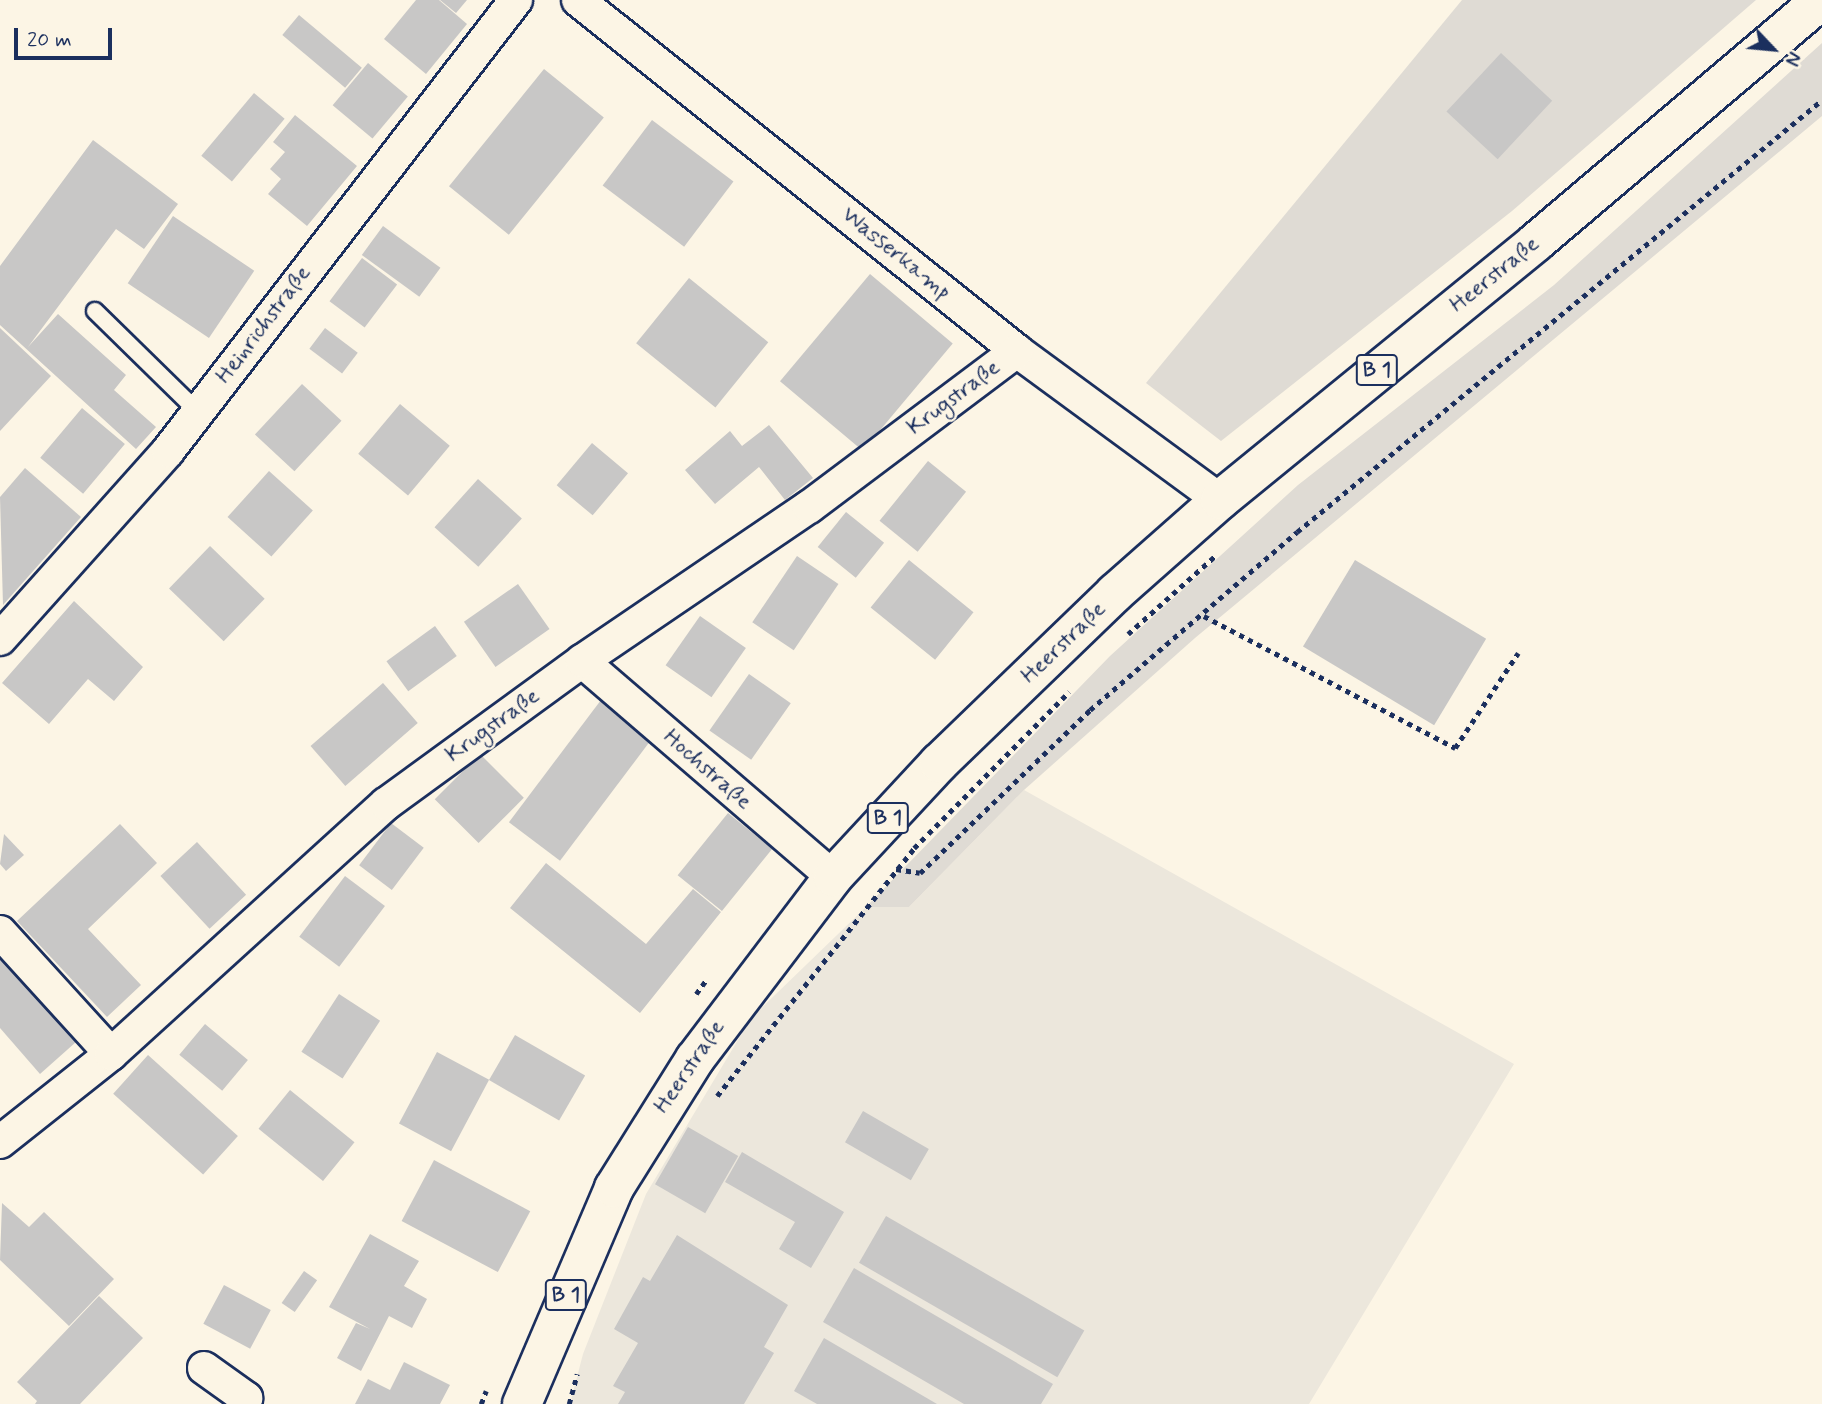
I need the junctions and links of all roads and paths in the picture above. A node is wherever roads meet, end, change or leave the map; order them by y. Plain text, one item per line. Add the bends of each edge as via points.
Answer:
1 (516, 0) edge
2 (578, 0) edge
3 (1821, 0) edge
4 (1822, 100) edge
5 (95, 311) dead end
6 (1017, 351) junction
7 (198, 412) junction
8 (1220, 500) junction
9 (1219, 553) dead end
10 (1203, 616) junction
11 (1, 636) edge
12 (1125, 637) dead end
13 (1518, 653) dead end
14 (582, 661) junction
15 (1076, 684) dead end
16 (897, 869) junction
17 (833, 877) junction
18 (0, 932) edge
19 (111, 1054) junction
20 (714, 1100) dead end
21 (0, 1142) edge
22 (204, 1367) dead end
23 (578, 1371) dead end
24 (243, 1404) edge
25 (522, 1404) edge
26 (569, 1404) edge

1 - 7 street, Heinrichstraße
2 - 6 street, Wasserkamp
3 - 8 main road, Heerstraße / B 1 via 1536,242
4 - 10 path via 1297,532
5 - 7 lane
6 - 8 street, Wasserkamp
6 - 14 street, Krugstraße via 809,507
7 - 11 street, Heinrichstraße
8 - 17 main road, Heerstraße / B 1 via 1115,593 939,763
9 - 12 path
10 - 13 path via 1455,748
10 - 16 path via 1090,710 920,873
14 - 17 street, Hochstraße
14 - 19 street, Krugstraße via 386,804
15 - 16 path
16 - 17 path
16 - 20 path
17 - 25 main road, Heerstraße / B 1 via 734,1002 614,1188
18 - 19 street
19 - 21 street, Krugstraße
22 - 24 street via 246,1398
23 - 26 path

